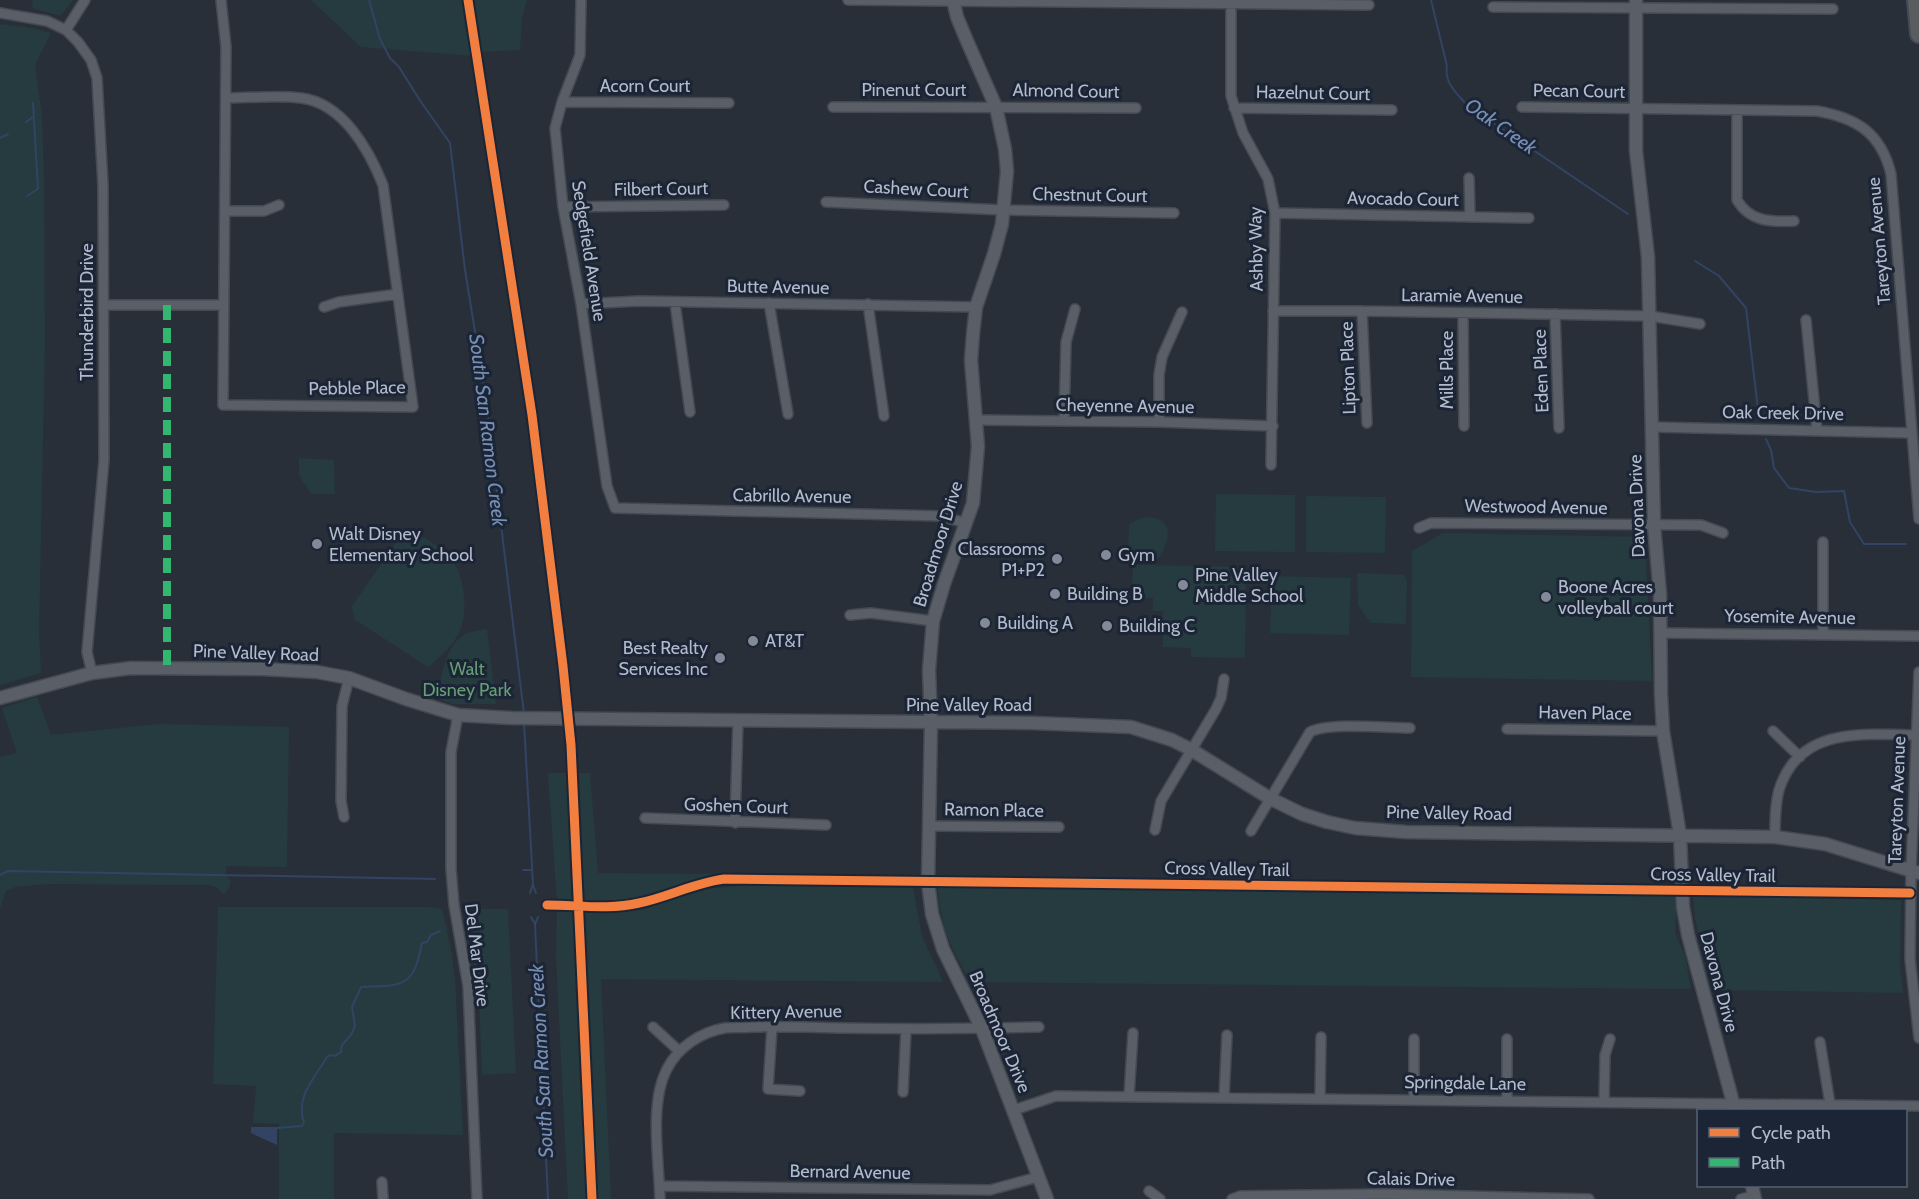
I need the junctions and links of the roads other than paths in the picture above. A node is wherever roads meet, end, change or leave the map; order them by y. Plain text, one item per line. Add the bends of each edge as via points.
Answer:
1 (85, 0) edge
2 (221, 0) edge
3 (580, 0) edge
4 (849, 0) edge
5 (1916, 0) edge
6 (953, 1) edge
7 (1231, 4) junction
8 (1636, 4) edge
9 (1369, 5) dead end
10 (1493, 7) dead end
11 (1833, 9) dead end
12 (0, 13) edge
13 (66, 30) junction
14 (1919, 34) edge
15 (226, 98) junction
16 (562, 102) junction
17 (729, 103) dead end
18 (1522, 106) dead end
19 (832, 107) dead end
20 (996, 107) junction
21 (1136, 108) dead end
22 (1234, 108) junction
23 (1635, 109) junction
24 (1392, 110) dead end
25 (1737, 110) junction
26 (1469, 178) dead end
27 (826, 202) dead end
28 (279, 205) dead end
29 (724, 205) dead end
30 (563, 207) junction
31 (1004, 210) junction
32 (225, 211) junction
33 (1174, 213) dead end
34 (1275, 213) junction
35 (1470, 216) junction
36 (1529, 218) dead end
37 (1794, 222) dead end
38 (398, 294) junction
39 (675, 303) junction
40 (769, 303) junction
41 (581, 304) junction
42 (868, 304) junction
43 (104, 305) junction
44 (224, 305) junction
45 (324, 307) dead end
46 (976, 307) junction
47 (1075, 309) dead end
48 (1273, 311) junction
49 (1362, 311) junction
50 (1182, 312) dead end
51 (1463, 313) junction
52 (1555, 314) junction
53 (1650, 316) junction
54 (1806, 320) dead end
55 (1700, 324) dead end
56 (690, 412) dead end
57 (788, 414) dead end
58 (884, 416) dead end
59 (977, 420) junction
60 (1064, 421) junction
61 (1159, 422) junction
62 (1367, 423) dead end
63 (1273, 426) junction
64 (1464, 426) dead end
65 (1653, 427) junction
66 (1559, 428) dead end
67 (1817, 430) junction
68 (1912, 432) junction
69 (1271, 465) dead end
70 (615, 508) joint
71 (1919, 519) edge
72 (966, 523) junction
73 (1654, 525) junction
74 (1419, 528) dead end
75 (1723, 533) dead end
76 (1823, 542) dead end
77 (850, 615) dead end
78 (933, 621) junction
79 (1661, 633) junction
80 (1823, 634) junction
81 (1919, 636) edge
82 (1919, 672) edge
83 (92, 673) junction
84 (349, 678) junction
85 (1224, 679) dead end
86 (0, 698) edge
87 (458, 715) junction
88 (738, 720) junction
89 (931, 723) junction
90 (1410, 728) dead end
91 (1507, 729) dead end
92 (1663, 731) junction
93 (1773, 731) dead end
94 (1917, 735) junction
95 (1191, 749) junction
96 (1800, 757) junction
97 (1271, 799) junction
98 (344, 817) dead end
99 (645, 818) dead end
100 (735, 823) junction
101 (826, 825) dead end
102 (929, 826) junction
103 (1059, 827) dead end
104 (1155, 830) dead end
105 (1251, 831) dead end
106 (1680, 835) junction
107 (1774, 837) junction
108 (1915, 872) edge
109 (653, 1027) dead end
110 (772, 1027) junction
111 (1039, 1027) dead end
112 (906, 1029) junction
113 (982, 1029) junction
114 (1133, 1033) dead end
115 (1227, 1035) dead end
116 (1321, 1037) dead end
117 (1919, 1038) edge
118 (1414, 1039) dead end
119 (1507, 1039) dead end
120 (1610, 1039) dead end
121 (1820, 1042) dead end
122 (679, 1051) junction
123 (800, 1091) dead end
124 (903, 1092) dead end
125 (1129, 1096) junction
126 (1224, 1098) junction
127 (1320, 1098) junction
128 (1414, 1099) junction
129 (1507, 1101) junction
130 (1604, 1102) junction
131 (1830, 1104) junction
132 (1919, 1106) edge
133 (1734, 1107) edge
134 (1014, 1110) junction
135 (1038, 1177) junction
136 (382, 1182) dead end
137 (660, 1186) junction
138 (1149, 1191) dead end
139 (1754, 1193) edge
140 (866, 1194) edge
141 (1385, 1197) edge
142 (383, 1199) edge
143 (477, 1199) edge
144 (660, 1199) edge
145 (1047, 1199) edge
146 (1160, 1199) edge
147 (1233, 1199) edge
148 (1589, 1199) edge
149 (1741, 1199) edge

1 - 13 street
2 - 15 street, Pebble Place
3 - 16 street, Sedgefield Avenue via 580,55
4 - 6 street
5 - 14 highway
6 - 7 street
6 - 20 street, Broadmoor Drive
7 - 9 street
7 - 22 street, Ashby Way
8 - 10 street
8 - 11 street
8 - 23 street, Davona Drive
12 - 13 street, Thunderbird Drive via 47,21
13 - 43 street, Thunderbird Drive via 91,60 97,78
15 - 32 street, Pebble Place
15 - 38 street, Pebble Place via 302,98 343,119 374,163 383,185
16 - 17 street, Acorn Court
16 - 30 street, Sedgefield Avenue via 555,128
18 - 23 street, Pecan Court
19 - 20 street, Pinenut Court
20 - 21 street, Almond Court
20 - 31 street, Broadmoor Drive via 1007,171
22 - 24 street, Hazelnut Court
22 - 34 street, Ashby Way via 1268,179
23 - 25 street, Tareyton Avenue
23 - 53 street, Davona Drive
25 - 37 street via 1737,200 1743,210 1757,219
25 - 68 street, Tareyton Avenue via 1839,115 1859,124 1875,138 1887,157
26 - 35 street
27 - 31 street, Cashew Court
28 - 32 street via 264,211
29 - 30 street, Filbert Court
30 - 41 street, Sedgefield Avenue
31 - 33 street, Chestnut Court
31 - 46 street, Broadmoor Drive
32 - 44 street, Pebble Place
34 - 35 street, Avocado Court
34 - 48 street, Ashby Way
35 - 36 street, Avocado Court
38 - 44 street, Pebble Place via 413,407 223,405
38 - 45 street
39 - 40 street, Butte Avenue
39 - 41 street, Butte Avenue
39 - 56 street
40 - 42 street, Butte Avenue
40 - 57 street
41 - 70 street, Sedgefield Avenue via 607,486
42 - 46 street, Butte Avenue
42 - 58 street
43 - 44 street
43 - 83 street, Thunderbird Drive via 104,459 87,652
46 - 59 street, Broadmoor Drive via 971,360
47 - 60 street via 1066,342
48 - 49 street, Laramie Avenue
48 - 63 street, Ashby Way
49 - 51 street, Laramie Avenue
49 - 62 street, Lipton Place
50 - 61 street via 1162,357
51 - 52 street, Laramie Avenue
51 - 64 street, Mills Place
52 - 53 street, Laramie Avenue
52 - 66 street, Eden Place
53 - 55 street, Laramie Avenue
53 - 65 street, Davona Drive
54 - 67 street
59 - 60 street, Cheyenne Avenue
59 - 72 street, Broadmoor Drive via 977,478
60 - 61 street, Cheyenne Avenue
61 - 63 street, Cheyenne Avenue
63 - 69 street, Ashby Way
65 - 67 street, Oak Creek Drive
65 - 73 street, Davona Drive
67 - 68 street, Oak Creek Drive
68 - 71 street, Tareyton Avenue
70 - 72 street, Cabrillo Avenue via 940,516
72 - 78 street, Broadmoor Drive
73 - 74 street, Westwood Avenue via 1431,523
73 - 75 street, Westwood Avenue via 1701,525
73 - 79 street, Davona Drive
76 - 80 street
77 - 78 street via 871,613
78 - 89 street, Broadmoor Drive via 929,670
79 - 80 street, Yosemite Avenue
79 - 92 street, Davona Drive
80 - 81 street, Yosemite Avenue
82 - 94 street, Tareyton Avenue
83 - 84 street, Pine Valley Road via 131,668 264,669
83 - 86 street, Pine Valley Road
84 - 87 street, Pine Valley Road
84 - 98 street via 342,706
85 - 95 street via 1216,709
87 - 88 street, Pine Valley Road
87 - 143 street, Del Mar Drive via 451,752 451,869 468,986
88 - 89 street, Pine Valley Road
88 - 100 street
89 - 95 street, Pine Valley Road via 1131,727
89 - 102 street, Broadmoor Drive
90 - 97 street via 1331,728 1310,732
91 - 92 street, Haven Place
92 - 106 street, Davona Drive
93 - 96 street
94 - 96 street via 1834,737
94 - 108 street, Tareyton Avenue
95 - 97 street, Pine Valley Road
95 - 104 street via 1161,801
96 - 107 street via 1779,790
97 - 105 street
97 - 106 street, Pine Valley Road via 1302,814 1355,828
99 - 100 street, Goshen Court
100 - 101 street, Goshen Court
102 - 103 street, Ramon Place
102 - 113 street, Broadmoor Drive via 932,914 942,949
106 - 107 street, Pine Valley Road
106 - 133 street, Davona Drive via 1688,935
107 - 108 street, Pine Valley Road via 1825,844
108 - 117 street, Tareyton Avenue via 1910,959
109 - 122 street
110 - 112 street, Kittery Avenue
110 - 122 street, Kittery Avenue via 725,1028
110 - 123 street via 768,1089
111 - 113 street, Kittery Avenue
112 - 113 street, Kittery Avenue
112 - 124 street
113 - 134 street, Broadmoor Drive
114 - 125 street
115 - 126 street
116 - 127 street
118 - 128 street
119 - 129 street
120 - 130 street via 1605,1054
121 - 131 street
122 - 137 street, Kittery Avenue via 667,1068 656,1108
125 - 126 street, Springdale Lane
125 - 134 street, Springdale Lane via 1056,1095
126 - 127 street, Springdale Lane
127 - 128 street, Springdale Lane
128 - 129 street, Springdale Lane
129 - 130 street, Springdale Lane
130 - 133 street, Springdale Lane
131 - 132 street, Springdale Lane
131 - 133 street, Springdale Lane
134 - 135 street, Broadmoor Drive
135 - 140 street, Bernard Avenue via 990,1191
135 - 145 street, Broadmoor Drive
136 - 142 street
137 - 140 street, Bernard Avenue
137 - 144 street, Kittery Avenue
138 - 146 street
139 - 149 street
141 - 147 street, Calais Drive
141 - 148 street, Calais Drive

